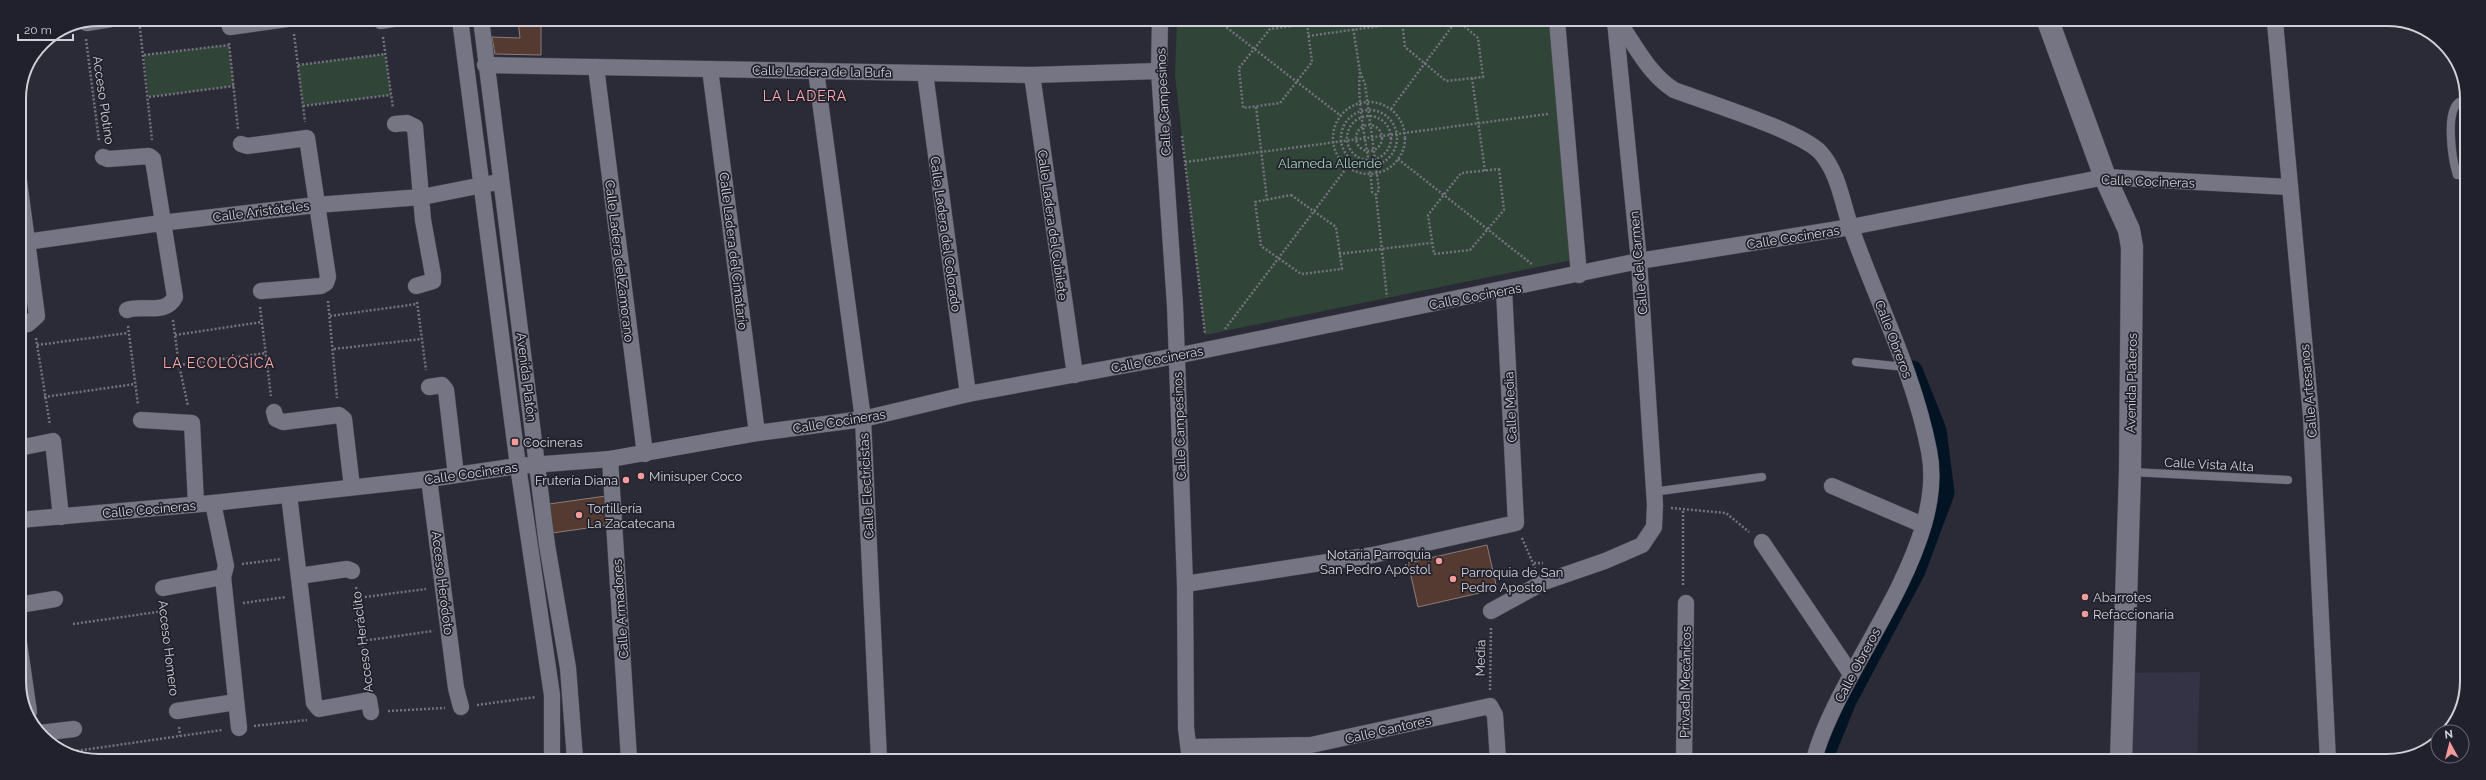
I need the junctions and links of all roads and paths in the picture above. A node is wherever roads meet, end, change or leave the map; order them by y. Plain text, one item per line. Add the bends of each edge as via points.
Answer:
1 (140, 26) edge
2 (230, 26) edge
3 (291, 26) edge
4 (387, 26) edge
5 (461, 26) edge
6 (482, 26) edge
7 (1160, 26) edge
8 (1225, 26) edge
9 (1292, 26) edge
10 (1307, 26) edge
11 (1353, 26) edge
12 (1378, 26) edge
13 (1402, 26) edge
14 (1453, 26) edge
15 (1463, 26) edge
16 (1557, 26) edge
17 (1616, 26) edge
18 (1621, 26) edge
19 (2050, 26) edge
20 (2275, 26) edge
21 (85, 27) edge
22 (1353, 30) junction
23 (1308, 36) junction
24 (230, 46) junction
25 (1253, 48) junction
26 (385, 54) junction
27 (144, 55) junction
28 (1424, 64) junction
29 (298, 65) junction
30 (485, 65) junction
31 (596, 67) junction
32 (710, 69) junction
33 (816, 71) junction
34 (1159, 71) junction
35 (1360, 72) junction
36 (925, 73) junction
37 (1032, 75) junction
38 (1472, 78) junction
39 (1296, 82) junction
40 (234, 86) junction
41 (391, 95) junction
42 (148, 97) junction
43 (1368, 102) junction
44 (2460, 102) edge
45 (1361, 103) junction
46 (303, 106) junction
47 (1256, 107) junction
48 (1391, 109) junction
49 (1369, 110) junction
50 (1362, 111) junction
51 (1565, 113) junction
52 (1340, 116) junction
53 (1370, 116) junction
54 (1363, 117) junction
55 (1478, 123) junction
56 (395, 124) joint
57 (1370, 124) junction
58 (1364, 125) junction
59 (1182, 132) dead end
60 (1405, 132) junction
61 (1391, 134) junction
62 (1397, 134) junction
63 (1383, 136) junction
64 (1372, 137) junction
65 (307, 138) junction
66 (1366, 138) junction
67 (1356, 139) junction
68 (1348, 141) junction
69 (1341, 142) junction
70 (1334, 143) junction
71 (241, 144) joint
72 (1374, 150) junction
73 (1369, 151) junction
74 (1261, 153) junction
75 (102, 157) joint
76 (1375, 158) junction
77 (153, 159) junction
78 (1370, 159) junction
79 (1398, 159) junction
80 (1185, 162) junction
81 (1376, 164) junction
82 (1370, 165) junction
83 (1348, 166) junction
84 (1485, 171) junction
85 (1378, 172) junction
86 (1371, 174) junction
87 (2460, 175) edge
88 (2105, 177) junction
89 (503, 182) junction
90 (483, 184) junction
91 (2290, 187) junction
92 (1443, 194) junction
93 (1376, 196) junction
94 (422, 197) junction
95 (1267, 200) junction
96 (316, 205) junction
97 (1313, 210) junction
98 (161, 223) junction
99 (1851, 228) junction
100 (1488, 230) junction
101 (26, 242) edge
102 (1431, 243) junction
103 (1382, 249) junction
104 (1339, 254) junction
105 (1278, 257) junction
106 (1639, 261) junction
107 (26, 262) edge
108 (1535, 267) dead end
109 (1579, 275) junction
110 (326, 283) junction
111 (416, 286) joint
112 (1504, 290) junction
113 (260, 291) joint
114 (1387, 297) dead end
115 (171, 304) junction
116 (417, 304) junction
117 (127, 310) joint
118 (330, 316) junction
119 (262, 322) junction
120 (26, 323) edge
121 (1224, 331) dead end
122 (128, 333) junction
123 (175, 335) junction
124 (422, 339) junction
125 (37, 345) junction
126 (334, 349) junction
127 (1207, 350) junction
128 (266, 353) junction
129 (1176, 356) junction
130 (1856, 362) dead end
131 (179, 365) junction
132 (1905, 367) junction
133 (1075, 375) junction
134 (135, 384) junction
135 (429, 386) joint
136 (968, 394) junction
137 (44, 397) junction
138 (274, 412) joint
139 (339, 415) junction
140 (863, 419) junction
141 (141, 420) joint
142 (192, 423) junction
143 (757, 433) junction
144 (53, 441) junction
145 (26, 447) edge
146 (645, 454) junction
147 (610, 459) junction
148 (538, 465) junction
149 (518, 466) junction
150 (2130, 472) junction
151 (456, 476) junction
152 (1762, 477) dead end
153 (429, 479) junction
154 (2288, 480) dead end
155 (1832, 486) dead end
156 (352, 487) junction
157 (290, 495) junction
158 (1654, 498) junction
159 (213, 503) junction
160 (196, 504) junction
161 (1683, 511) junction
162 (61, 517) junction
163 (26, 520) edge
164 (1516, 523) junction
165 (1924, 524) junction
166 (1762, 542) joint
167 (295, 557) junction
168 (352, 570) joint
169 (224, 571) junction
170 (1535, 572) dead end
171 (299, 576) junction
172 (1185, 584) junction
173 (443, 587) junction
174 (163, 588) joint
175 (300, 596) junction
176 (357, 598) junction
177 (55, 599) dead end
178 (26, 603) edge
179 (1686, 603) joint
180 (227, 606) junction
181 (164, 611) junction
182 (1491, 611) joint
183 (73, 624) dead end
184 (449, 629) junction
185 (362, 641) junction
186 (1851, 674) junction
187 (236, 702) junction
188 (370, 706) joint
189 (1490, 706) junction
190 (461, 707) dead end
191 (177, 711) joint
192 (239, 728) dead end
193 (74, 729) dead end
194 (47, 732) edge
195 (1189, 753) edge
196 (552, 754) edge
197 (575, 754) edge
198 (629, 754) edge
199 (879, 754) edge
200 (1498, 754) edge
201 (1684, 754) edge
202 (1815, 754) edge
203 (2121, 754) edge
204 (2328, 754) edge

1 - 27 path
2 - 24 path
3 - 29 path
4 - 26 path
5 - 90 street, Avenida Platón
6 - 30 street, Avenida Platón
7 - 34 street, Calle Campesinos
8 - 25 path
9 - 25 path via 1270,29
10 - 23 path
11 - 22 path
12 - 22 path
13 - 28 path via 1405,47
14 - 28 path
15 - 38 path via 1478,38 1484,77
16 - 51 street
17 - 106 street, Calle del Carmen
18 - 99 street, Calle Obreros via 1661,82 1674,90 1792,135 1819,151 1836,177
19 - 88 street, Avenida Plateros
20 - 91 street, Calle Artesanos
21 - 75 path, Acceso Plotino
22 - 23 path
22 - 35 path
23 - 39 path via 1312,62
24 - 27 path
24 - 40 path
25 - 39 path
25 - 47 path via 1238,68 1243,108
26 - 29 path
26 - 41 path
27 - 42 path
28 - 38 path via 1446,81
28 - 48 path
29 - 46 path
30 - 31 street, Calle Ladera de la Bufa
30 - 89 street, Avenida Platón
31 - 32 street, Calle Ladera de la Bufa
31 - 146 street, Calle Ladera del Zamorano
32 - 33 street, Calle Ladera de la Bufa
32 - 143 street, Calle Ladera del Cimatario
33 - 36 street, Calle Ladera de la Bufa
33 - 140 street, Calle Electricistas
34 - 37 street, Calle Ladera de la Bufa
34 - 129 street, Calle Campesinos
35 - 43 path
35 - 45 path via 1358,85
36 - 37 street, Calle Ladera de la Bufa
36 - 136 street, Calle Ladera del Colorado
37 - 133 street, Calle Ladera del Cubilete
38 - 55 path
39 - 47 path via 1280,103
39 - 52 path
40 - 42 path
40 - 71 path
41 - 46 path
41 - 56 path
42 - 77 path
43 - 45 path
43 - 48 path via 1380,103
43 - 49 path
44 - 87 lane via 2453,106 2451,115 2454,163 2457,175
45 - 50 path
45 - 52 path
46 - 65 path
47 - 74 path
48 - 60 path via 1400,119
49 - 50 path
49 - 53 path
49 - 62 path via 1387,116
50 - 54 path
50 - 69 path via 1346,122
51 - 55 path
51 - 109 street
52 - 70 path via 1334,129
53 - 54 path
53 - 57 path
53 - 61 path via 1384,121
54 - 58 path
54 - 68 path via 1351,126
55 - 60 path
55 - 84 path
56 - 94 street via 407,123 415,127
57 - 58 path
57 - 63 path via 1379,128
57 - 64 path
58 - 66 path
58 - 67 path via 1358,131
59 - 80 path
60 - 62 path
60 - 79 path via 1404,146
61 - 62 path
61 - 63 path
61 - 76 path via 1388,149
62 - 81 path via 1392,153 1386,160
63 - 64 path
63 - 72 path via 1381,144
64 - 66 path
64 - 72 path
65 - 71 street via 247,146
65 - 96 street
66 - 67 path
66 - 73 path
67 - 68 path
67 - 73 path via 1360,147
68 - 69 path
68 - 78 path via 1355,154
69 - 70 path
69 - 82 path via 1351,159 1360,164
70 - 74 path
70 - 83 path via 1338,156
72 - 73 path
72 - 76 path
73 - 78 path
74 - 80 path
74 - 95 path
75 - 77 street via 108,159 149,156
76 - 78 path
76 - 81 path
77 - 98 street
78 - 82 path
79 - 85 path
79 - 92 path
80 - 127 path
81 - 82 path
81 - 85 path
82 - 86 path
83 - 86 path via 1359,172
83 - 97 path
84 - 92 path via 1461,173
84 - 100 path via 1499,169 1504,210
85 - 86 path
85 - 93 path via 1379,190
86 - 93 path via 1372,192
88 - 91 street, Calle Cocineras
88 - 99 street, Calle Cocineras
88 - 150 street, Avenida Plateros via 2129,230 2132,247
89 - 90 street, Calle Aristóteles
89 - 148 street, Avenida Platón
90 - 94 street, Calle Aristóteles
90 - 149 street, Avenida Platón
91 - 204 street, Calle Artesanos via 2311,416
92 - 100 path
92 - 102 path via 1428,215
93 - 103 path
94 - 96 street, Calle Aristóteles
94 - 111 street via 423,220 433,280
95 - 97 path via 1291,195
95 - 105 path via 1255,202 1261,246
96 - 98 street, Calle Aristóteles
96 - 110 street via 328,277
97 - 104 path via 1336,227
97 - 105 path
98 - 101 street, Calle Aristóteles
98 - 115 street via 175,297
99 - 106 street, Calle Cocineras
99 - 132 street, Calle Obreros
100 - 102 path via 1470,250 1434,254
100 - 108 path
102 - 103 path
103 - 104 path
103 - 114 path
104 - 105 path via 1342,269 1301,274
105 - 121 path
106 - 109 street, Calle Cocineras
106 - 158 street, Calle del Carmen
107 - 120 street via 37,316
109 - 112 street, Calle Cocineras
110 - 113 street via 322,286
110 - 118 path
111 - 116 path
112 - 127 street, Calle Cocineras
112 - 164 street, Calle Media
113 - 119 path
115 - 117 street via 164,308
115 - 123 path
116 - 118 path
116 - 124 path
117 - 122 path
118 - 126 path
119 - 123 path
119 - 128 path
120 - 125 path
122 - 125 path
122 - 134 path
123 - 131 path
124 - 126 path
124 - 135 path
125 - 137 path
126 - 139 path
127 - 129 street, Calle Cocineras
128 - 131 path
128 - 138 path
129 - 133 street, Calle Cocineras
129 - 172 street, Calle Campesinos
130 - 132 lane
131 - 142 path
132 - 165 street, Calle Obreros via 1929,452 1933,484
133 - 136 street, Calle Cocineras
134 - 137 path
134 - 141 path
135 - 151 street via 442,386 446,390
136 - 140 street, Calle Cocineras
137 - 144 path
138 - 139 street via 276,419 284,422
139 - 156 street via 344,419
140 - 143 street, Calle Cocineras
140 - 199 street, Calle Electricistas
141 - 142 street
142 - 160 street
143 - 146 street, Calle Cocineras
144 - 145 street
144 - 162 street
146 - 147 street, Calle Cocineras
147 - 148 street, Calle Cocineras
147 - 198 street, Calle Armadores
148 - 149 street, Calle Cocineras
148 - 197 street, Avenida Platón via 547,545 568,668
149 - 151 street, Calle Cocineras
149 - 196 street, Avenida Platón via 552,695
150 - 154 lane, Calle Vista Alta
150 - 203 street, Avenida Plateros
151 - 153 street, Calle Cocineras
152 - 158 lane
153 - 156 street, Calle Cocineras
153 - 173 street, Acceso Heródoto
155 - 165 street
156 - 157 street, Calle Cocineras
157 - 159 street, Calle Cocineras
157 - 167 street, Acceso Heráclito
158 - 161 path
158 - 182 street, Calle del Carmen via 1654,527 1642,545 1544,582
159 - 160 street, Calle Cocineras
159 - 169 street
160 - 162 street, Calle Cocineras
161 - 166 path via 1726,512
161 - 179 path via 1682,580
162 - 163 street, Calle Cocineras
164 - 170 path via 1534,563
164 - 172 street via 1373,555
165 - 186 street, Calle Obreros via 1901,581
166 - 186 street
167 - 169 path
167 - 171 street, Acceso Heráclito
168 - 171 street
168 - 176 path, Acceso Heráclito
169 - 174 street, Acceso Homero
169 - 180 street
171 - 175 street, Acceso Heráclito
172 - 195 street, Calle Campesinos via 1186,728
173 - 176 path
173 - 184 street, Acceso Heródoto
174 - 181 path, Acceso Homero
175 - 180 path
175 - 188 street, Acceso Heráclito via 316,708
176 - 185 path, Acceso Heráclito
177 - 178 street
179 - 201 street, Privada Mecánicos
180 - 187 street
181 - 183 path
181 - 191 path, Acceso Homero
182 - 189 path, Media
184 - 185 path
184 - 190 street, Acceso Heródoto via 456,688
185 - 188 path, Acceso Heráclito
186 - 202 street, Calle Obreros via 1818,742
187 - 191 street, Acceso Homero
187 - 192 street
189 - 195 street, Calle Cantores via 1317,744
189 - 200 street via 1495,715
193 - 194 street

